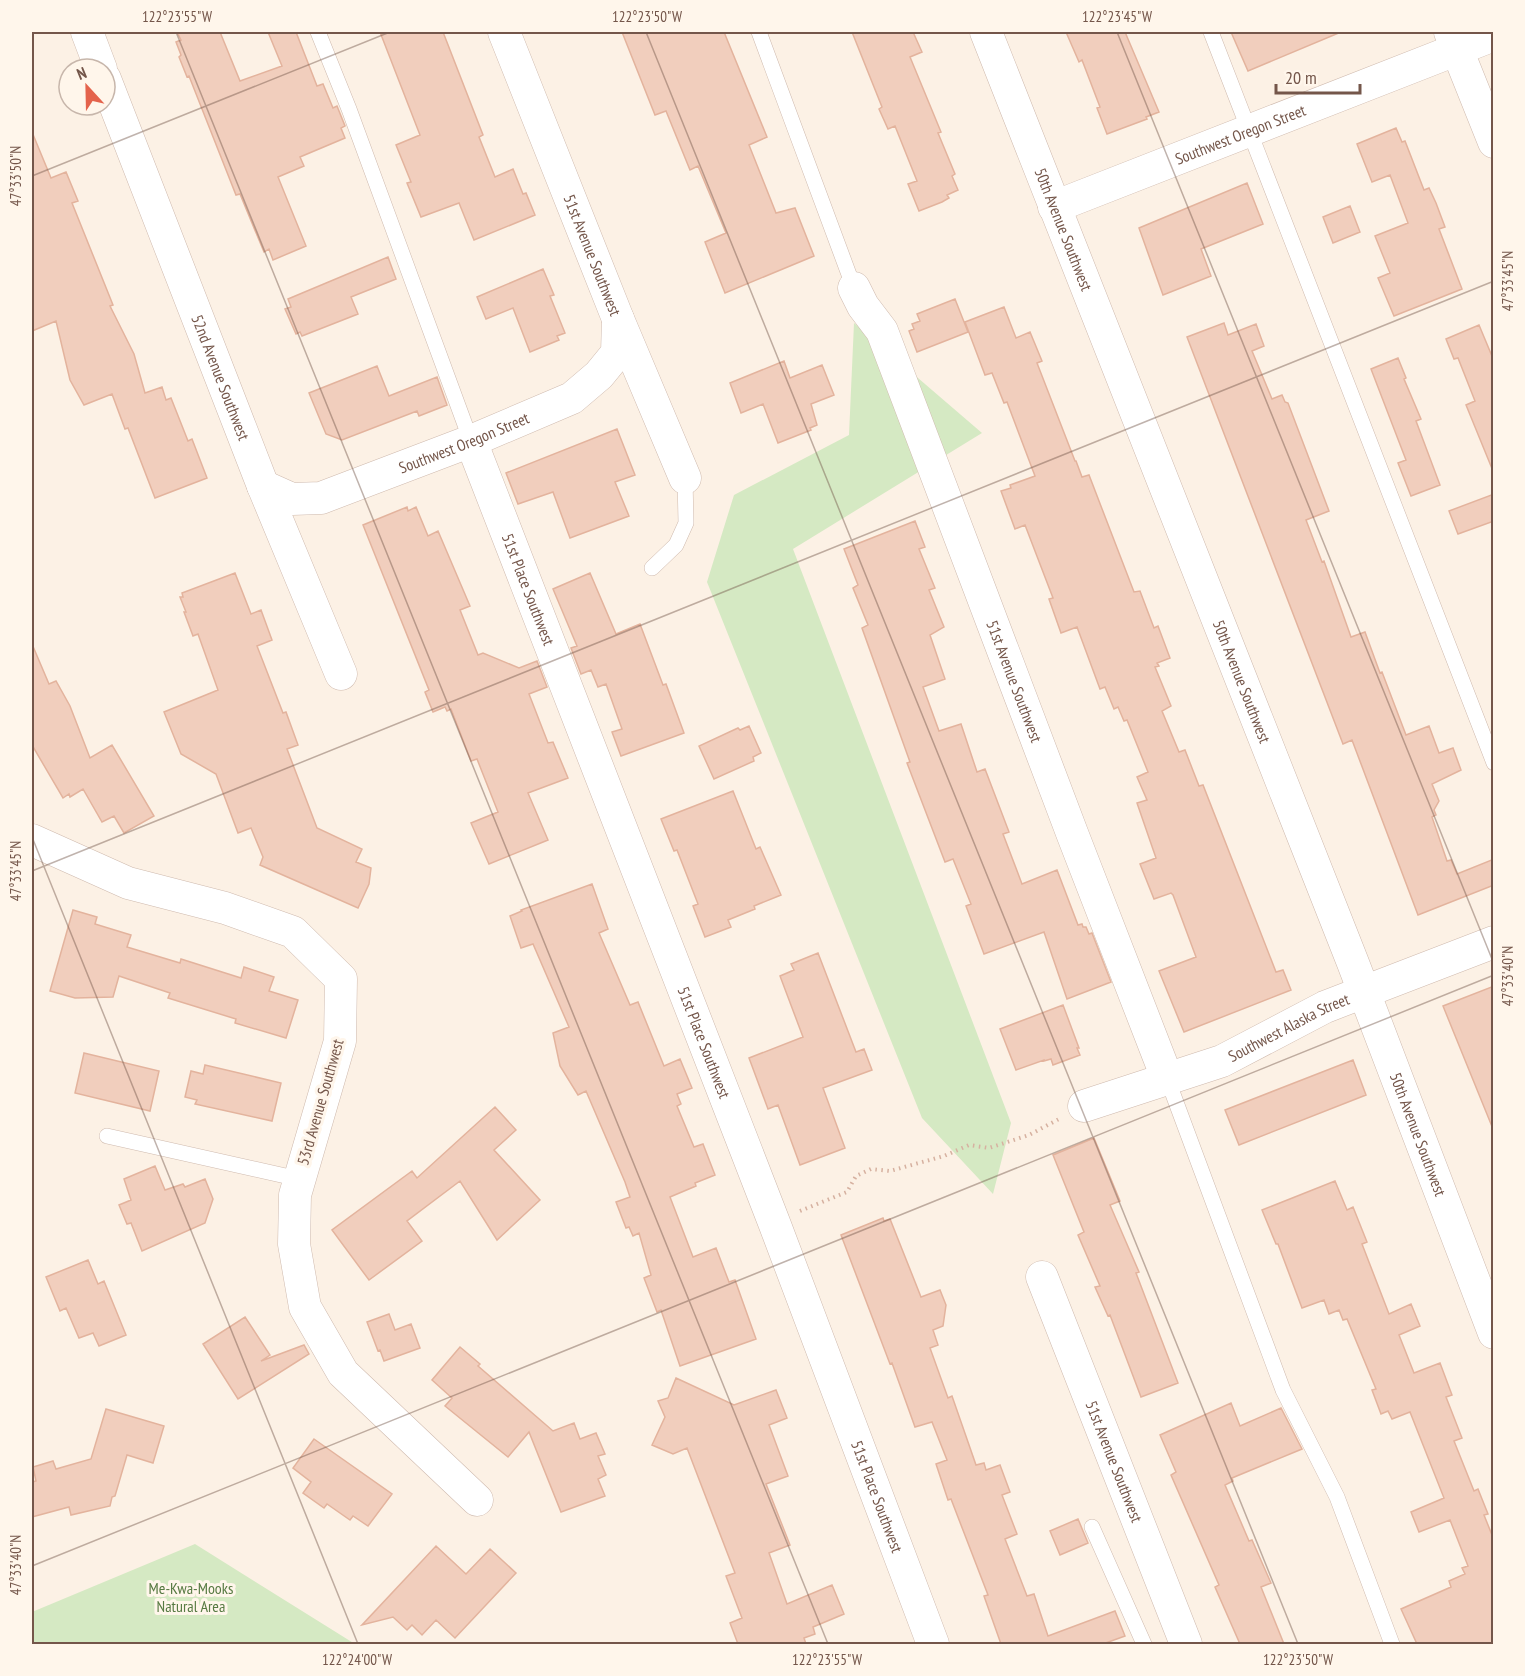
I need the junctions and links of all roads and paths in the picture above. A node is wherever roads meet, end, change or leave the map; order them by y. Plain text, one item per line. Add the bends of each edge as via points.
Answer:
1 (87, 32) edge
2 (318, 32) edge
3 (504, 32) edge
4 (759, 32) edge
5 (986, 32) edge
6 (1211, 32) edge
7 (1494, 35) edge
8 (1453, 40) edge
9 (96, 57) edge
10 (117, 110) edge
11 (1249, 130) junction
12 (1494, 142) edge
13 (1054, 207) junction
14 (854, 288) joint
15 (618, 319) junction
16 (471, 441) junction
17 (685, 478) joint
18 (263, 486) junction
19 (652, 568) dead end
20 (341, 674) dead end
21 (1494, 763) edge
22 (32, 840) edge
23 (1494, 942) edge
24 (1364, 992) junction
25 (1167, 1078) junction
26 (1084, 1106) joint
27 (107, 1136) dead end
28 (299, 1179) junction
29 (796, 1212) dead end
30 (1042, 1277) dead end
31 (1494, 1333) edge
32 (477, 1500) dead end
33 (1092, 1527) dead end
34 (933, 1644) edge
35 (1143, 1644) edge
36 (1186, 1644) edge
37 (1392, 1644) edge

1 - 9 street
2 - 16 lane
3 - 15 street, 51st Avenue Southwest
4 - 14 lane
5 - 13 street, 50th Avenue Southwest
6 - 11 lane
7 - 8 street, Southwest Oregon Street
8 - 11 street, Southwest Oregon Street
8 - 12 street
10 - 18 street, 52nd Avenue Southwest
11 - 13 street, Southwest Oregon Street
11 - 21 lane
13 - 24 street, 50th Avenue Southwest
14 - 25 street, 51st Avenue Southwest via 882,331
15 - 16 street, Southwest Oregon Street via 616,353 599,375 572,398
15 - 17 street, 51st Avenue Southwest
16 - 18 street, Southwest Oregon Street via 321,498 292,499
16 - 34 street, 51st Place Southwest
17 - 19 lane via 686,523 676,545
18 - 20 street, 52nd Avenue Southwest
22 - 28 street, 53rd Avenue Southwest via 128,883 225,908 293,932 341,979 340,1041
23 - 24 street, Southwest Alaska Street
24 - 25 street, Southwest Alaska Street via 1325,1007 1222,1061
24 - 31 street, 50th Avenue Southwest
25 - 26 street, Southwest Alaska Street
25 - 37 lane via 1283,1390 1337,1497
26 - 29 path via 1029,1135 989,1148 969,1145 890,1171 871,1169 856,1176 847,1192
27 - 28 lane
28 - 32 street, 53rd Avenue Southwest via 294,1244 305,1307 343,1373
30 - 36 street, 51st Avenue Southwest
33 - 35 lane

